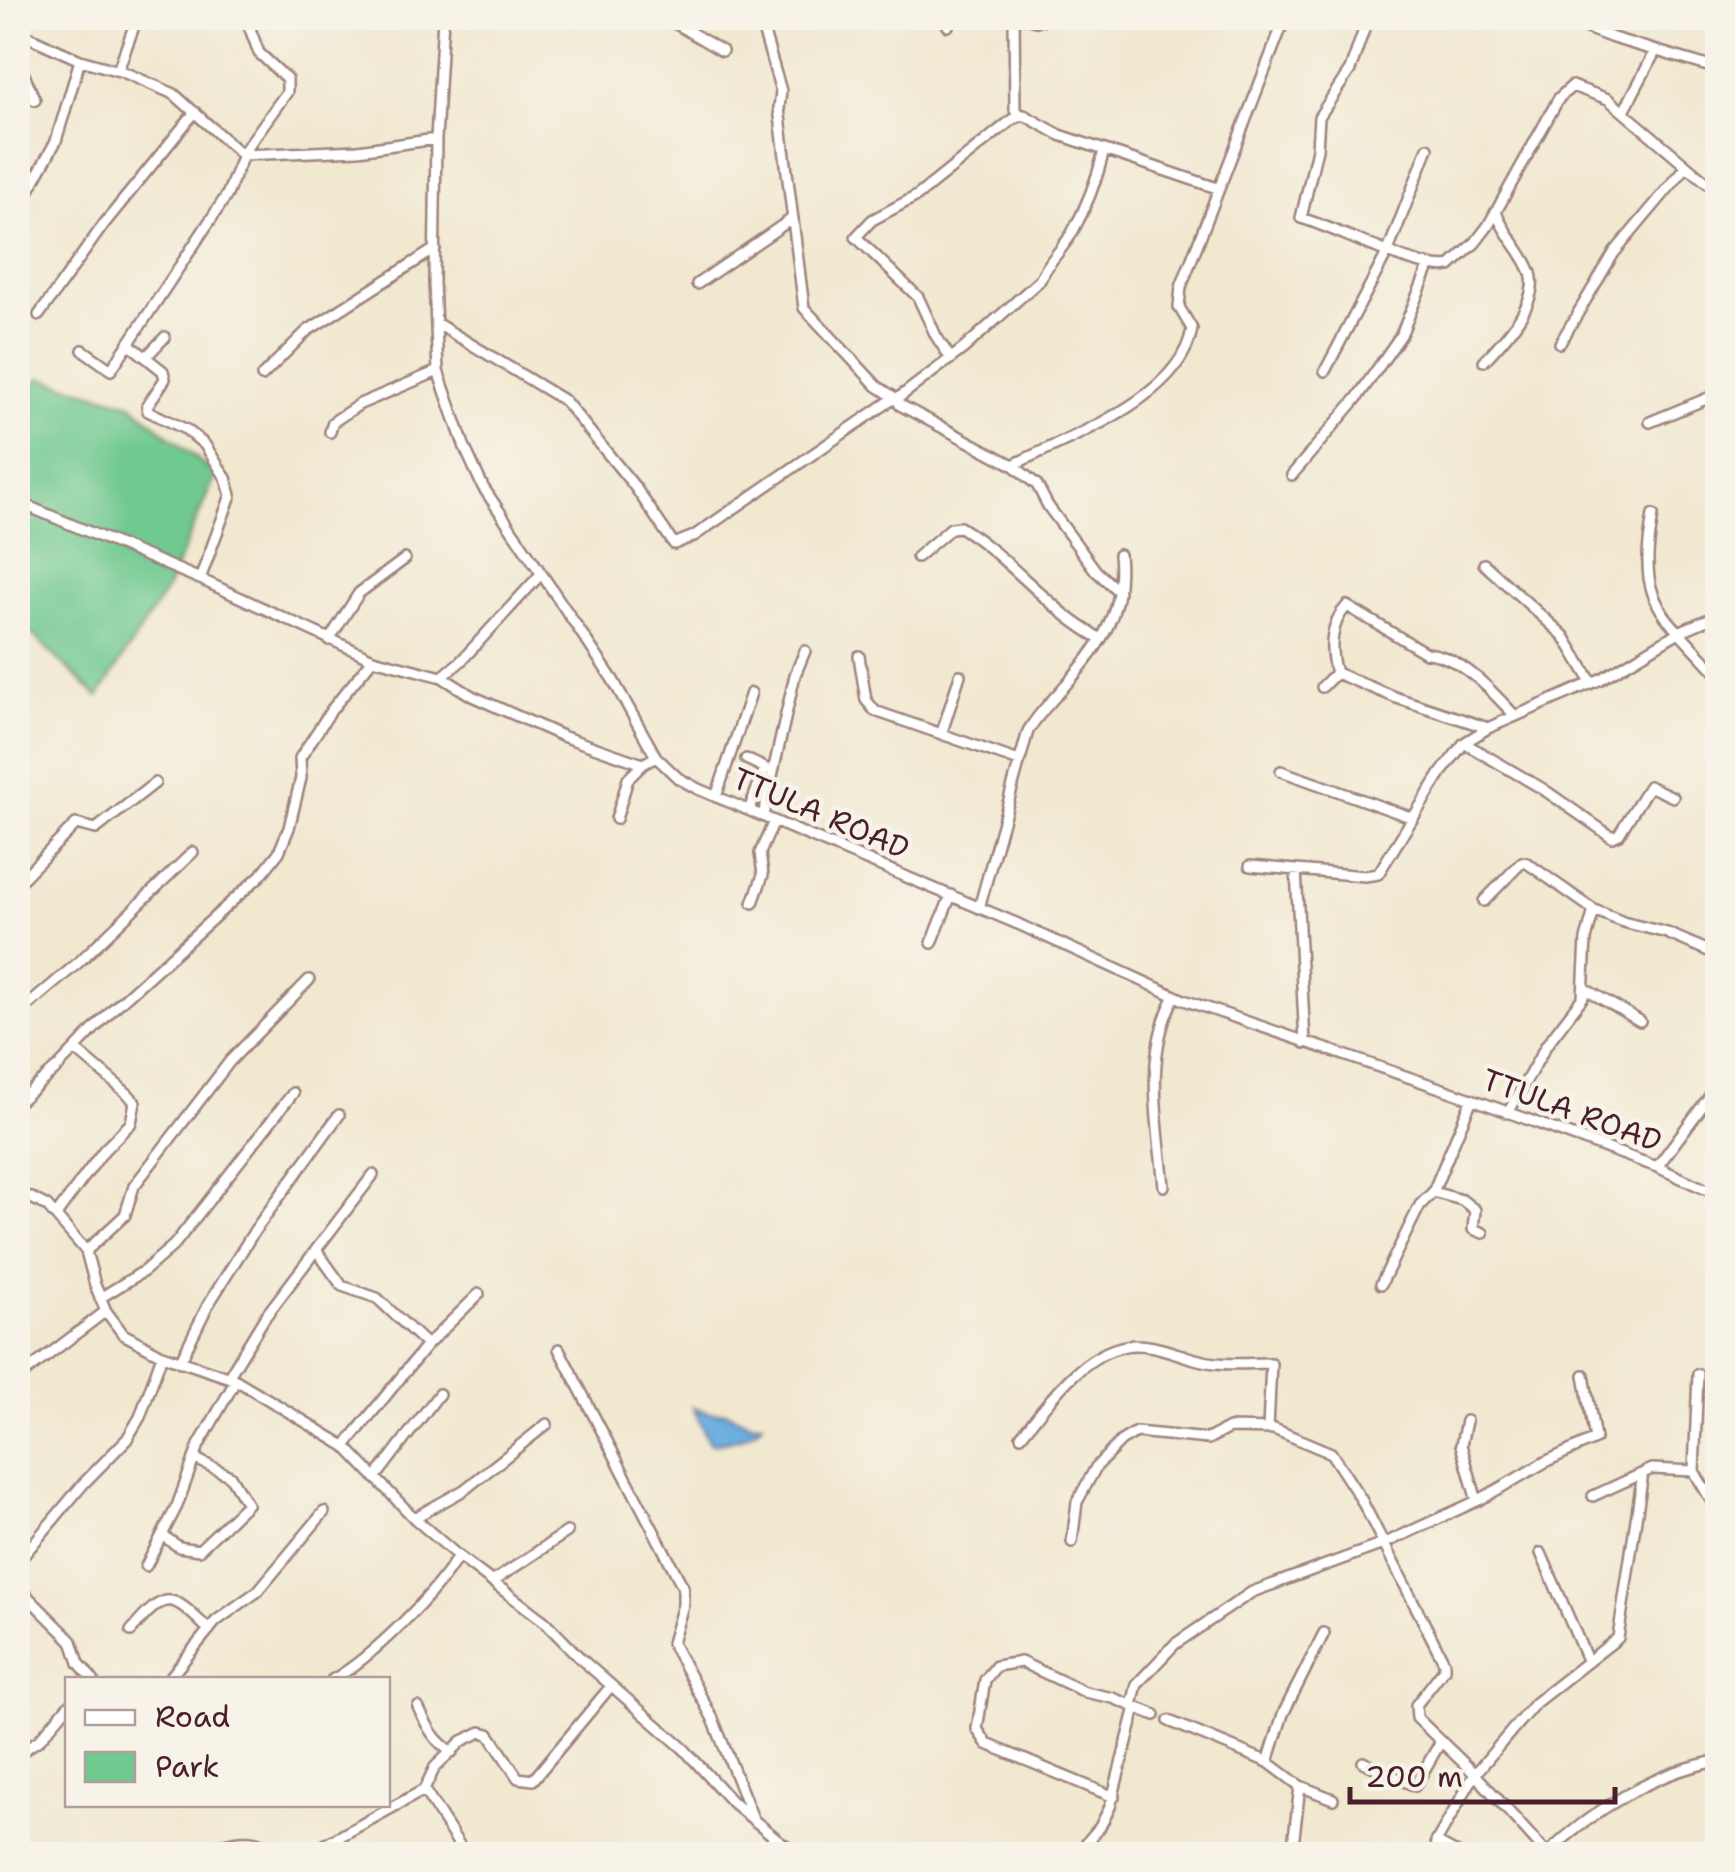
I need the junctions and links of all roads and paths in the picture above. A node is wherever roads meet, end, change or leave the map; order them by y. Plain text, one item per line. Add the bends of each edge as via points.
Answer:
1 (137, 18) edge
2 (246, 18) edge
3 (444, 18) edge
4 (666, 18) edge
5 (774, 18) edge
6 (1014, 18) edge
7 (1026, 18) edge
8 (1052, 18) edge
9 (1267, 18) edge
10 (1285, 18) edge
11 (1368, 18) edge
12 (1560, 18) edge
13 (760, 20) edge
14 (1582, 22) edge
15 (18, 32) edge
16 (722, 51) dead end
17 (1655, 52) junction
18 (80, 60) junction
19 (18, 62) edge
20 (1718, 69) edge
21 (118, 70) junction
22 (18, 74) edge
23 (18, 86) edge
24 (35, 100) junction
25 (1624, 111) junction
26 (195, 112) junction
27 (1021, 115) junction
28 (436, 139) junction
29 (1428, 148) dead end
30 (1104, 150) junction
31 (242, 156) junction
32 (1686, 166) junction
33 (1217, 188) junction
34 (1718, 192) edge
35 (18, 210) edge
36 (1496, 212) junction
37 (793, 218) junction
38 (435, 250) junction
39 (1388, 251) junction
40 (1428, 267) junction
41 (697, 284) dead end
42 (38, 315) dead end
43 (436, 322) junction
44 (165, 336) dead end
45 (1560, 343) dead end
46 (129, 344) junction
47 (83, 350) dead end
48 (146, 358) junction
49 (951, 359) junction
50 (1484, 361) dead end
51 (438, 371) junction
52 (1325, 371) dead end
53 (262, 376) dead end
54 (1718, 394) edge
55 (895, 399) junction
56 (1650, 422) dead end
57 (330, 432) dead end
58 (1012, 465) junction
59 (1292, 475) dead end
60 (20, 505) edge
61 (1653, 515) dead end
62 (1119, 555) dead end
63 (916, 557) dead end
64 (405, 559) dead end
65 (1484, 564) dead end
66 (541, 574) junction
67 (200, 579) junction
68 (1119, 592) junction
69 (1718, 615) edge
70 (1679, 632) junction
71 (1101, 639) junction
72 (329, 640) junction
73 (805, 651) dead end
74 (859, 656) dead end
75 (372, 659) junction
76 (1336, 673) junction
77 (1718, 674) edge
78 (960, 675) dead end
79 (442, 678) junction
80 (1592, 683) junction
81 (1322, 688) dead end
82 (751, 693) dead end
83 (1515, 716) junction
84 (1488, 728) junction
85 (942, 732) junction
86 (1464, 743) junction
87 (656, 757) junction
88 (746, 759) dead end
89 (1019, 760) junction
90 (643, 764) junction
91 (1281, 772) dead end
92 (156, 783) dead end
93 (716, 796) junction
94 (1673, 797) dead end
95 (749, 810) junction
96 (763, 816) junction
97 (1413, 818) junction
98 (616, 819) dead end
99 (774, 821) junction
100 (193, 852) dead end
101 (1250, 866) dead end
102 (1296, 870) junction
103 (18, 883) edge
104 (952, 895) junction
105 (1484, 901) dead end
106 (752, 903) dead end
107 (979, 908) junction
108 (1594, 910) junction
109 (932, 943) dead end
110 (1718, 954) edge
111 (309, 980) dead end
112 (1585, 989) junction
113 (1174, 996) junction
114 (18, 1014) edge
115 (1640, 1020) dead end
116 (1305, 1044) junction
117 (75, 1049) junction
118 (1718, 1085) edge
119 (293, 1093) dead end
120 (1472, 1099) junction
121 (18, 1102) edge
122 (1508, 1113) junction
123 (338, 1115) dead end
124 (1657, 1167) junction
125 (373, 1175) dead end
126 (1164, 1186) dead end
127 (18, 1191) edge
128 (1433, 1192) junction
129 (1718, 1195) edge
130 (56, 1215) junction
131 (1483, 1233) dead end
132 (86, 1251) junction
133 (316, 1251) junction
134 (1381, 1284) dead end
135 (479, 1294) dead end
136 (100, 1298) junction
137 (106, 1311) junction
138 (427, 1344) junction
139 (559, 1349) dead end
140 (162, 1355) junction
141 (180, 1362) junction
142 (1584, 1374) dead end
143 (1698, 1374) dead end
144 (18, 1378) edge
145 (233, 1378) junction
146 (439, 1394) dead end
147 (1466, 1421) dead end
148 (547, 1424) dead end
149 (1268, 1429) junction
150 (1021, 1436) dead end
151 (345, 1446) junction
152 (194, 1458) junction
153 (1694, 1471) junction
154 (1643, 1473) junction
155 (375, 1478) junction
156 (1592, 1496) dead end
157 (1476, 1501) junction
158 (18, 1509) edge
159 (1717, 1509) edge
160 (324, 1512) dead end
161 (414, 1518) junction
162 (567, 1532) dead end
163 (162, 1535) junction
164 (1072, 1542) dead end
165 (1383, 1544) junction
166 (1541, 1553) dead end
167 (458, 1556) junction
168 (19, 1561) edge
169 (146, 1566) dead end
170 (492, 1582) junction
171 (18, 1587) edge
172 (132, 1630) dead end
173 (210, 1630) junction
174 (1324, 1633) dead end
175 (1586, 1660) junction
176 (91, 1677) edge
177 (171, 1677) edge
178 (337, 1677) edge
179 (611, 1686) junction
180 (1135, 1704) junction
181 (418, 1707) dead end
182 (65, 1710) edge
183 (1156, 1715) dead end
184 (1169, 1721) dead end
185 (1440, 1741) junction
186 (24, 1750) dead end
187 (452, 1752) junction
188 (1718, 1761) edge
189 (1268, 1762) junction
190 (1363, 1762) dead end
191 (1475, 1774) junction
192 (1300, 1786) junction
193 (424, 1790) junction
194 (1114, 1796) junction
195 (1333, 1798) dead end
196 (755, 1822) junction
197 (214, 1846) dead end
198 (284, 1854) edge
199 (308, 1854) edge
200 (465, 1854) edge
201 (801, 1854) edge
202 (1077, 1854) edge
203 (1292, 1854) edge
204 (1458, 1854) edge
205 (1547, 1854) edge

1 - 21 street
2 - 31 street via 259,53 289,84
3 - 28 street, TTULA ROAD
4 - 16 street
5 - 13 street
6 - 27 street via 1015,110
7 - 8 street
9 - 10 street via 1282,24
10 - 33 street
11 - 39 street via 1350,70 1319,117 1301,218
12 - 14 street
13 - 37 street via 781,91
14 - 17 street
15 - 18 street
17 - 20 street
17 - 25 street
18 - 21 street
18 - 35 street via 56,141
19 - 24 street
21 - 26 street via 174,94
22 - 24 street
23 - 24 street
25 - 32 street
25 - 36 street via 1578,86 1565,90
26 - 31 street
26 - 42 street
27 - 30 street
27 - 49 street via 856,237 918,298
28 - 31 street
28 - 38 street, TTULA ROAD
29 - 39 street
30 - 33 street
30 - 49 street via 1070,238 1040,280
31 - 46 street via 227,195
32 - 34 street
32 - 45 street via 1614,253
33 - 58 street via 1181,287 1180,307 1191,335 1163,379 1141,401
36 - 40 street via 1456,262
36 - 50 street via 1532,282 1516,323
37 - 41 street
37 - 55 street via 804,308
38 - 43 street, TTULA ROAD
38 - 53 street via 307,331
39 - 40 street
39 - 52 street
40 - 59 street via 1388,356
43 - 51 street, TTULA ROAD
43 - 55 street via 565,401 674,544
44 - 48 street
46 - 47 street via 111,370
46 - 48 street
48 - 67 street via 166,379 148,412 205,445 231,495
49 - 55 street
51 - 57 street via 360,404 332,422
51 - 66 street, TTULA ROAD via 474,470
54 - 56 street
55 - 58 street
58 - 68 street via 1037,485 1091,564
60 - 67 street
61 - 70 street via 1650,592
62 - 68 street
63 - 71 street via 960,526
64 - 72 street via 359,593
65 - 80 street via 1564,636
66 - 79 street
66 - 87 street, TTULA ROAD
67 - 72 street
68 - 71 street
69 - 70 street
70 - 77 street
70 - 80 street
71 - 89 street via 1036,717
72 - 75 street
73 - 96 street
74 - 85 street via 866,700 875,711
75 - 79 street
75 - 117 street via 300,758 289,828 261,876
76 - 81 street
76 - 83 street via 1333,635 1347,606 1467,672
76 - 84 street
78 - 85 street
79 - 90 street via 562,736
80 - 83 street
82 - 93 street
83 - 84 street
84 - 86 street
85 - 89 street
86 - 94 street via 1612,837 1649,786
86 - 97 street
87 - 90 street
87 - 93 street, TTULA ROAD via 678,778
88 - 95 street via 764,768
89 - 107 street
90 - 98 street via 628,779
91 - 97 street
92 - 103 street via 96,829 76,824
93 - 95 street, TTULA ROAD
95 - 96 street, TTULA ROAD
96 - 99 street, TTULA ROAD
97 - 102 street via 1378,874
99 - 104 street, TTULA ROAD
99 - 106 street via 760,853 763,875
100 - 114 street
101 - 102 street
102 - 116 street
104 - 107 street, TTULA ROAD
104 - 109 street
105 - 108 street via 1522,862
107 - 113 street, TTULA ROAD
108 - 110 street
108 - 112 street
111 - 132 street via 230,1061 134,1186 125,1215
112 - 115 street
112 - 122 street
113 - 116 street, TTULA ROAD
113 - 126 street via 1161,1020 1154,1089
116 - 120 street, TTULA ROAD
117 - 121 street
117 - 130 street via 128,1094 134,1114
118 - 124 street
119 - 136 street via 174,1245
120 - 122 street, TTULA ROAD
120 - 128 street
122 - 124 street, TTULA ROAD
123 - 141 street via 254,1230
124 - 129 street, TTULA ROAD
125 - 133 street
127 - 130 street
128 - 131 street via 1467,1203 1474,1210 1473,1228
128 - 134 street via 1420,1204
130 - 132 street
132 - 136 street
133 - 138 street via 342,1286 377,1298
133 - 145 street via 265,1318
135 - 138 street
136 - 137 street
137 - 140 street via 123,1334
137 - 144 street
138 - 151 street
139 - 196 street via 683,1587 672,1643
140 - 141 street
140 - 168 street via 128,1439
141 - 145 street
142 - 157 street via 1595,1439
143 - 153 street
145 - 151 street
145 - 152 street
146 - 155 street
147 - 157 street via 1462,1444
148 - 161 street via 464,1490
149 - 150 street via 1271,1363 1214,1364 1127,1345 1069,1380
149 - 164 street via 1229,1428 1208,1439 1136,1432 1121,1440 1076,1502
149 - 165 street via 1331,1453
151 - 155 street
152 - 163 street
152 - 163 street via 230,1476 247,1504 199,1550
153 - 154 street
153 - 159 street
154 - 156 street
154 - 175 street via 1620,1632 1615,1643
155 - 161 street
157 - 165 street
158 - 168 street
160 - 173 street via 258,1591
161 - 167 street
162 - 170 street
163 - 169 street
165 - 180 street via 1276,1581 1217,1614 1146,1673 1135,1688
165 - 185 street via 1444,1662 1414,1712
166 - 175 street
167 - 170 street
167 - 178 street via 426,1600
170 - 179 street
171 - 176 street via 72,1641
172 - 173 street via 168,1598
173 - 177 street
174 - 189 street via 1283,1714
175 - 191 street via 1534,1703
179 - 187 street via 532,1780 518,1778 489,1734 469,1735
179 - 196 street
180 - 183 street
180 - 194 street
180 - 194 street via 1085,1692 1021,1662 996,1666 985,1680 977,1729 987,1744
181 - 187 street via 430,1732
182 - 186 street
184 - 189 street
185 - 190 street via 1415,1786
185 - 191 street
187 - 193 street
188 - 205 street via 1640,1790
189 - 192 street
191 - 204 street via 1436,1842
191 - 205 street
192 - 195 street
192 - 203 street
193 - 199 street
193 - 200 street
194 - 202 street
196 - 201 street
197 - 198 street via 249,1838

